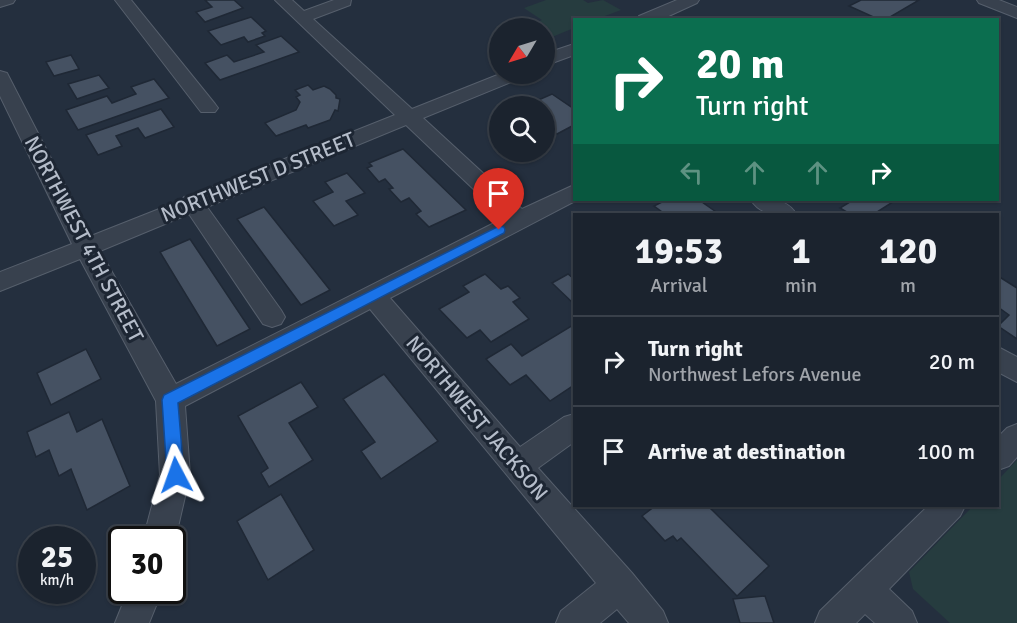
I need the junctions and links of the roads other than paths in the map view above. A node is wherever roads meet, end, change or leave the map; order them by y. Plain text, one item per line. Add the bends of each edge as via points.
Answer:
1 (7, 0) edge
2 (123, 0) edge
3 (283, 0) edge
4 (342, 0) edge
5 (692, 0) edge
6 (985, 0) edge
7 (0, 2) edge
8 (1017, 13) edge
9 (302, 17) junction
10 (650, 18) edge
11 (573, 50) edge
12 (555, 62) edge
13 (0, 78) edge
14 (491, 84) edge
15 (208, 108) dead end
16 (412, 117) junction
17 (573, 193) edge
18 (764, 201) edge
19 (192, 202) junction
20 (782, 213) edge
21 (520, 220) junction
22 (85, 246) junction
23 (0, 282) edge
24 (373, 295) junction
25 (273, 317) dead end
26 (999, 359) edge
27 (1017, 371) edge
28 (170, 400) junction
29 (573, 427) edge
30 (1017, 437) edge
31 (999, 456) edge
32 (518, 465) junction
33 (948, 507) edge
34 (163, 526) edge
35 (620, 585) junction
36 (865, 590) junction
37 (140, 604) edge
38 (132, 623) edge
39 (573, 623) edge
40 (651, 623) edge
41 (832, 623) edge
42 (900, 623) edge

1 - 7 street
2 - 15 street
3 - 9 street
4 - 9 street
5 - 10 street
6 - 8 street
9 - 16 street
11 - 12 street
13 - 22 street, NORTHWEST 4TH STREET
14 - 16 street, NORTHWEST D STREET
16 - 19 street, NORTHWEST D STREET
16 - 21 street
17 - 21 street
18 - 20 street
19 - 22 street, NORTHWEST D STREET
19 - 25 street
21 - 24 street
22 - 23 street, NORTHWEST D STREET
22 - 28 street, NORTHWEST 4TH STREET
24 - 28 street
24 - 32 street, NORTHWEST JACKSON
26 - 27 street
28 - 34 street via 176,475
29 - 32 street
30 - 31 street
32 - 35 street, NORTHWEST JACKSON
33 - 36 street
35 - 39 street
35 - 40 street, NORTHWEST JACKSON
36 - 41 street
36 - 42 street
37 - 38 street

